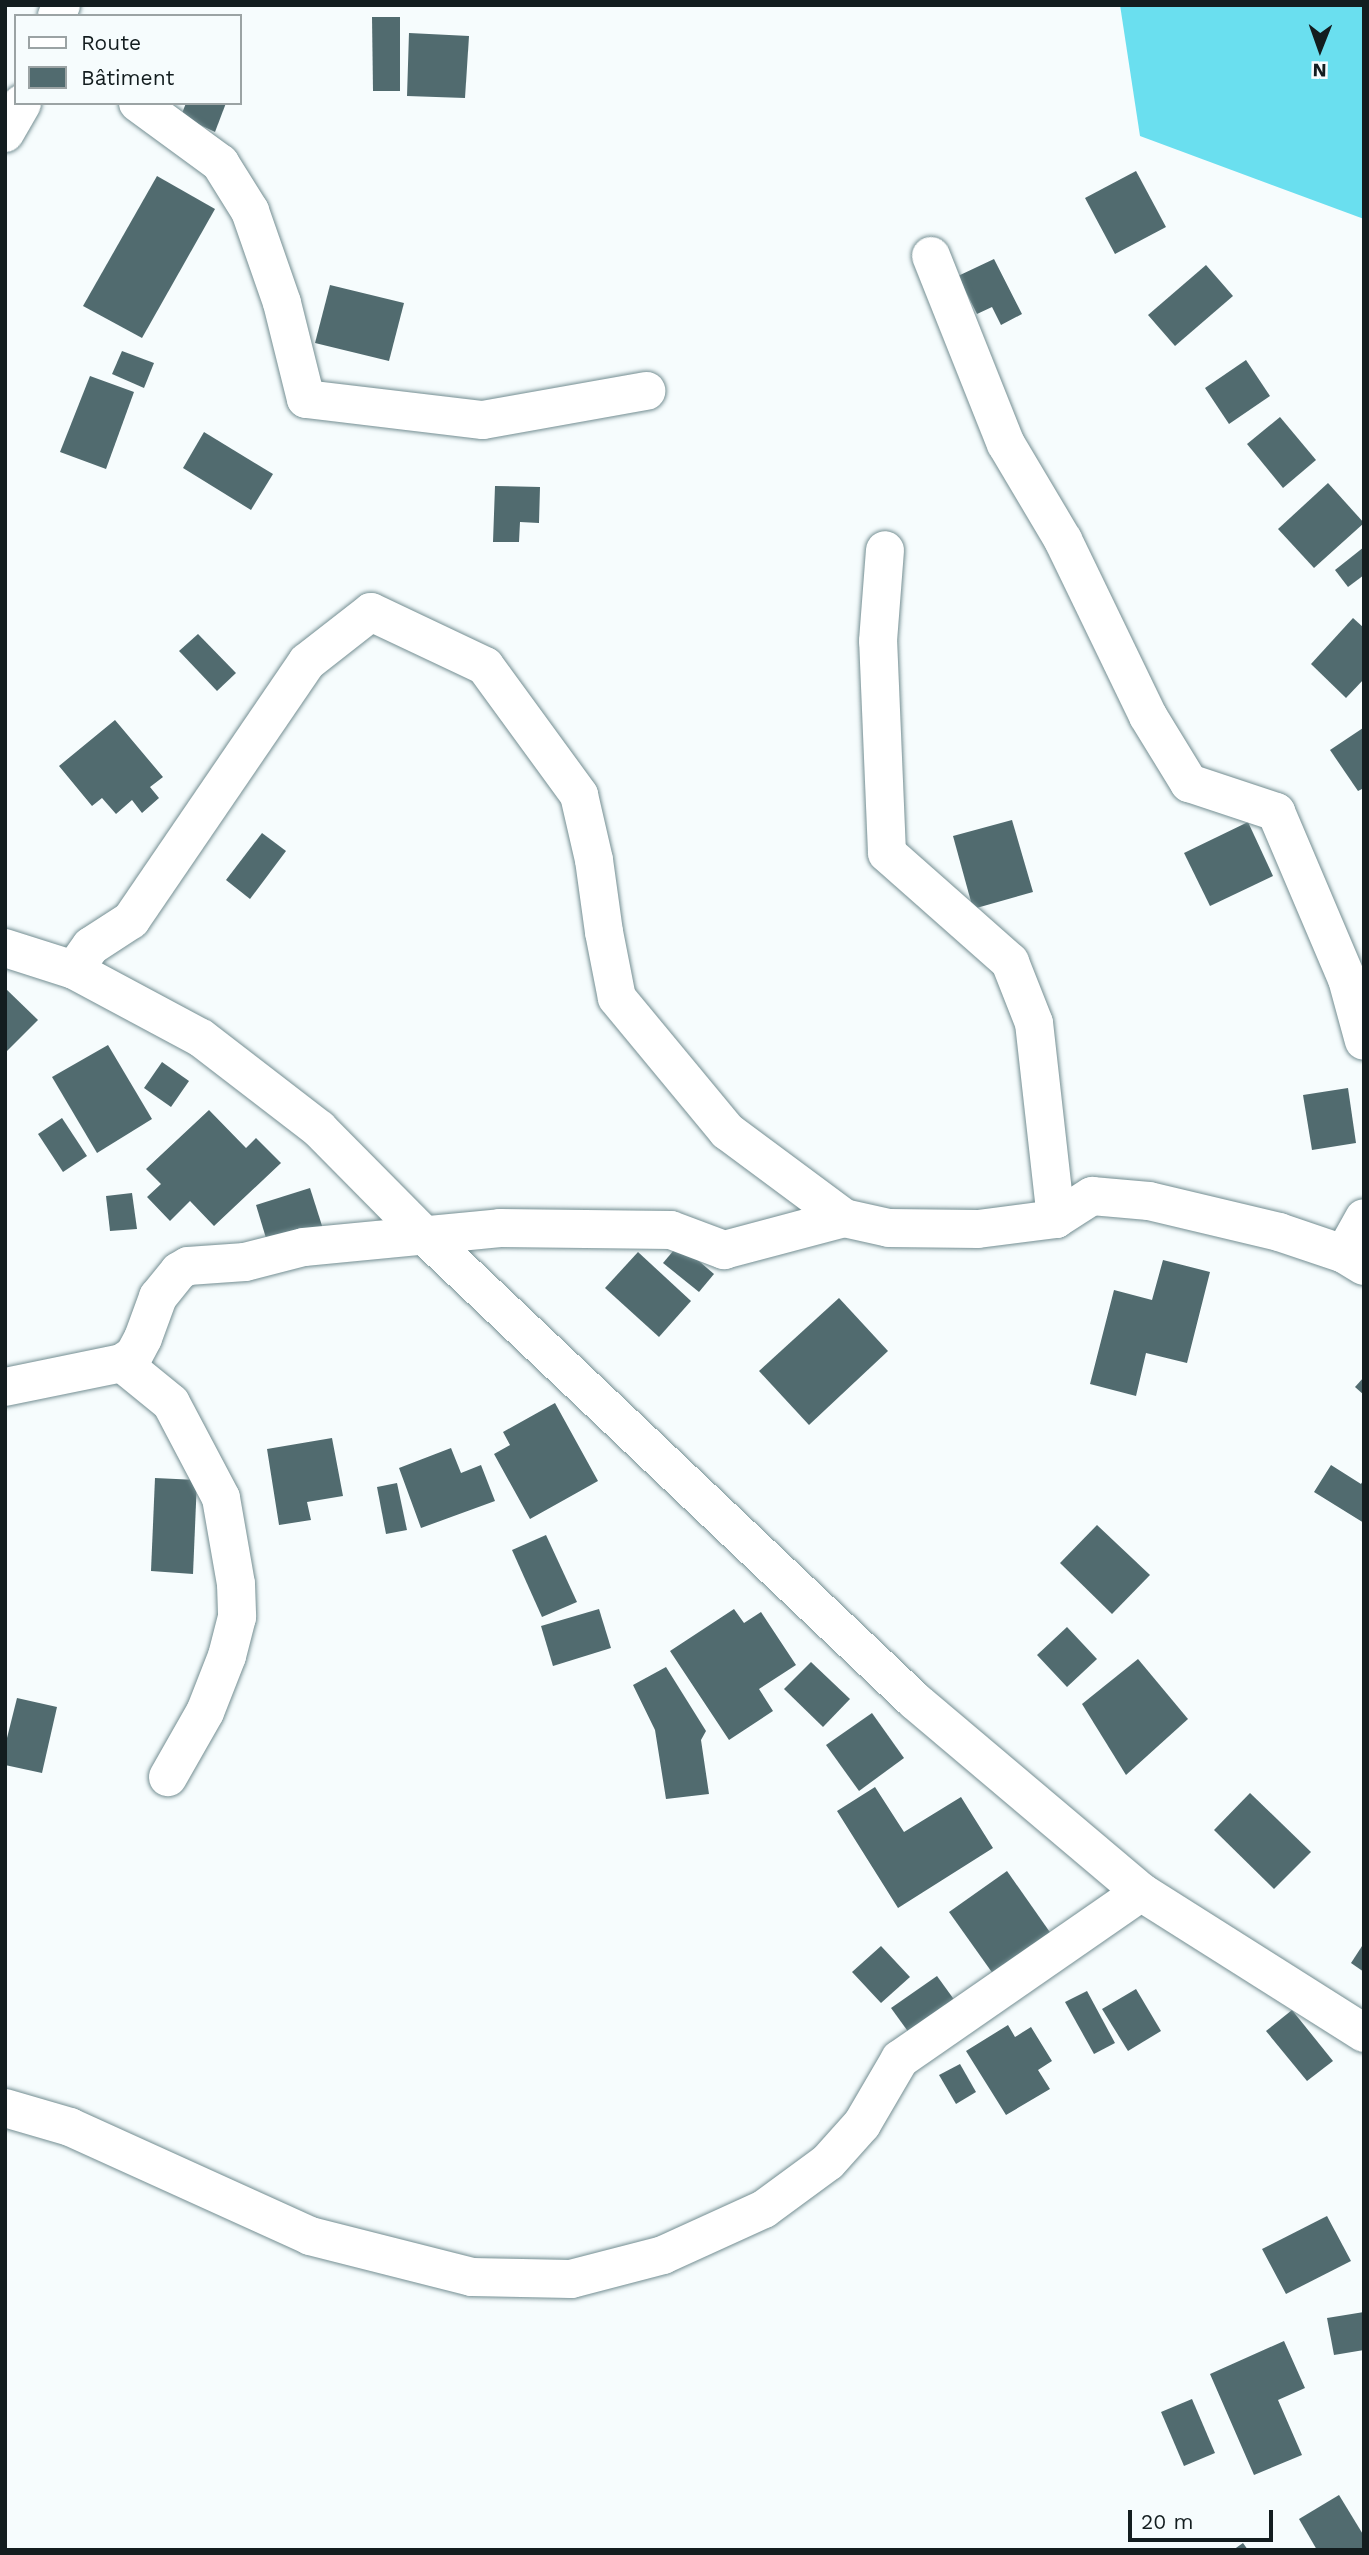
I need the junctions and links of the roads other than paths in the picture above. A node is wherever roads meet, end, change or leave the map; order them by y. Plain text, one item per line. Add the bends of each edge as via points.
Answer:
1 (21, 105) edge
2 (141, 105) edge
3 (5, 133) edge
4 (931, 256) dead end
5 (646, 391) dead end
6 (885, 550) dead end
7 (5, 948) edge
8 (74, 970) junction
9 (1364, 1041) edge
10 (1364, 1218) edge
11 (844, 1219) junction
12 (1056, 1219) junction
13 (425, 1236) junction
14 (1354, 1260) edge
15 (122, 1363) junction
16 (5, 1387) edge
17 (168, 1777) dead end
18 (1141, 1892) junction
19 (1364, 2034) edge
20 (5, 2108) edge

1 - 3 street
2 - 5 street via 220,163 250,211 282,303 306,399 483,420
4 - 9 street via 1006,444 1063,540 1148,716 1189,783 1276,812 1347,979
6 - 12 street via 878,641 887,853 1010,962 1034,1023
7 - 8 street
8 - 11 street via 91,946 131,920 307,662 371,612 485,666 579,795 617,999 727,1131
8 - 13 street via 201,1038 319,1129
10 - 14 street
11 - 12 street via 889,1228 978,1229
11 - 13 street via 724,1250 671,1230 500,1228
12 - 14 street via 1092,1196 1149,1201 1279,1232
13 - 15 street via 304,1247 245,1262 188,1266 178,1271 158,1297 134,1355
13 - 18 street via 915,1701
15 - 16 street
15 - 17 street via 171,1403 221,1498 236,1584 237,1617 227,1656 205,1712
18 - 19 street
18 - 20 street via 900,2059 862,2124 828,2162 764,2209 663,2255 571,2279 472,2277 310,2236 70,2127

